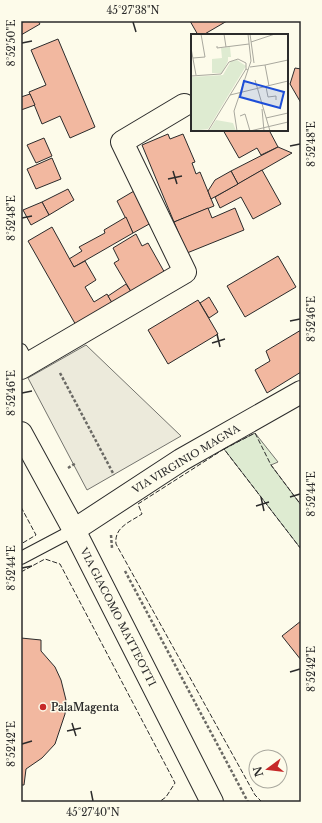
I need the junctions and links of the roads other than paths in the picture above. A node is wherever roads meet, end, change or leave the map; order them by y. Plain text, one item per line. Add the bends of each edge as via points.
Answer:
1 (184, 105) dead end
2 (23, 360) edge
3 (301, 392) edge
4 (21, 433) edge
5 (74, 530) junction
6 (21, 558) edge
7 (212, 802) edge

1 - 2 street via 122,142 185,272 48,352
3 - 5 street, VIA VIRGINIO MAGNA via 181,460
4 - 5 street, VIA GIACOMO MATTEOTTI
5 - 6 lane
5 - 7 street, VIA GIACOMO MATTEOTTI

